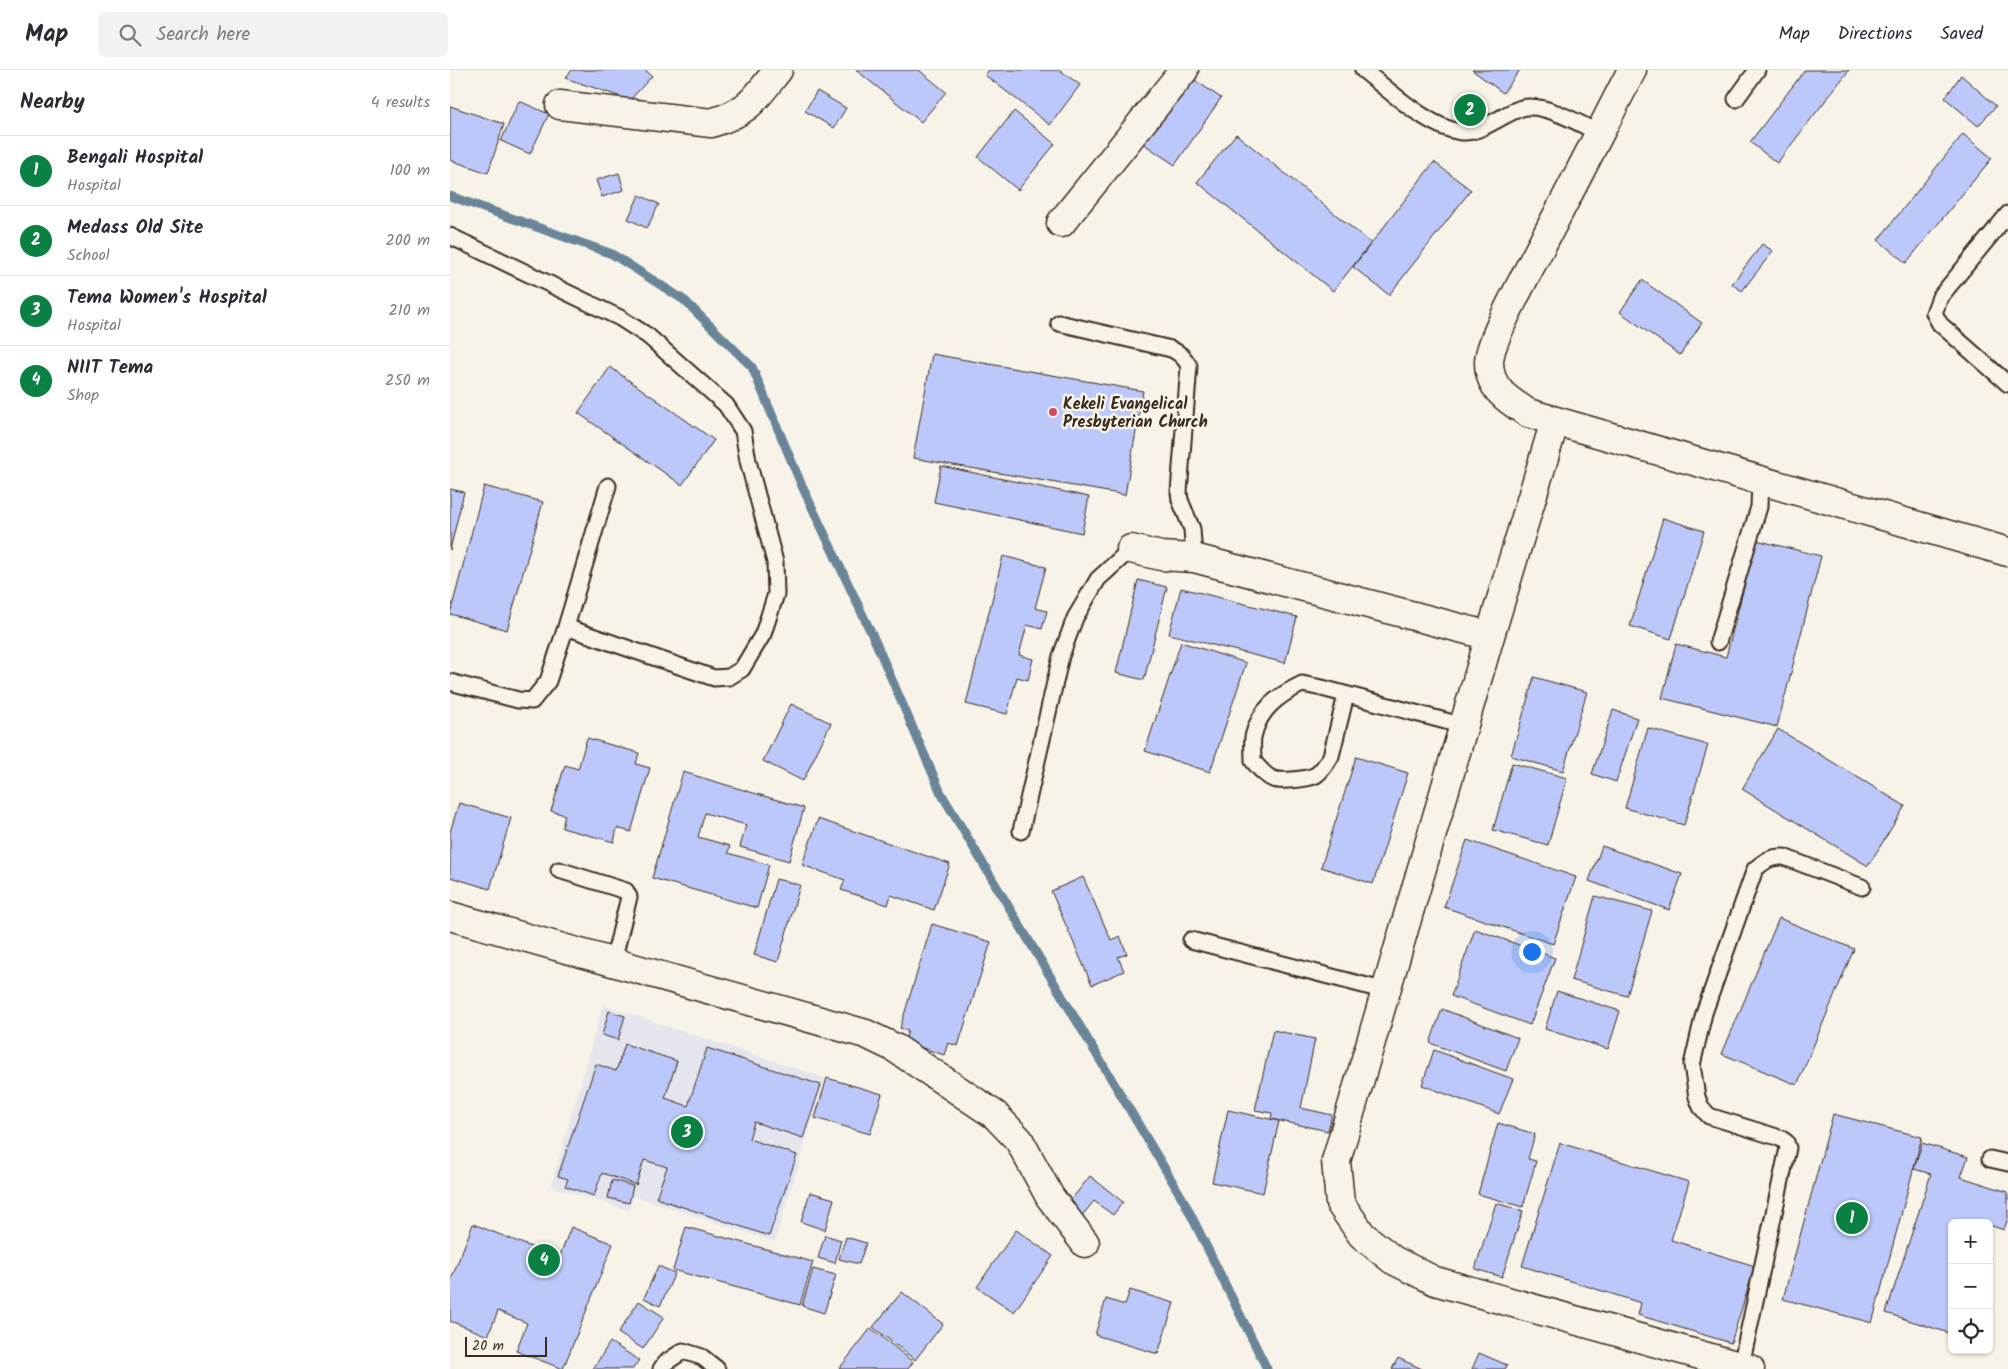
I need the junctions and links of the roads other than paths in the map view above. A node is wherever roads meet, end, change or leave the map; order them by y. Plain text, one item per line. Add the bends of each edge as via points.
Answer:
1 (778, 70) edge
2 (1184, 70) edge
3 (1363, 70) edge
4 (1632, 70) edge
5 (1757, 70) edge
6 (1736, 99) dead end
7 (560, 105) dead end
8 (1599, 133) junction
9 (2008, 214) edge
10 (1061, 222) dead end
11 (450, 236) edge
12 (1059, 323) dead end
13 (2008, 384) edge
14 (1556, 421) junction
15 (1760, 481) junction
16 (608, 486) dead end
17 (1131, 549) joint
18 (2008, 552) edge
19 (1194, 558) junction
20 (566, 627) junction
21 (1490, 636) junction
22 (1718, 642) dead end
23 (450, 682) edge
24 (1346, 695) junction
25 (1464, 726) junction
26 (1021, 831) dead end
27 (559, 870) dead end
28 (1862, 887) dead end
29 (450, 916) edge
30 (1191, 940) dead end
31 (613, 962) junction
32 (1386, 991) junction
33 (1990, 1158) dead end
34 (2008, 1163) edge
35 (1085, 1243) dead end
36 (1745, 1368) edge
37 (661, 1369) edge
38 (718, 1369) edge

1 - 7 street via 751,104 732,117 711,123
2 - 10 street
3 - 8 lane via 1434,125 1462,133 1480,129 1527,106 1543,108
4 - 8 street
5 - 6 lane
8 - 14 street via 1517,293 1489,360 1490,377 1504,396 1528,413
9 - 13 lane via 1940,297 1934,313 1940,324
11 - 20 lane via 620,318 648,336 726,405 743,431 775,562 776,594 763,634 742,669 729,677 714,678
12 - 19 lane via 1171,349 1180,353 1189,366 1178,492 1192,529
14 - 15 street
14 - 21 street
15 - 18 street
15 - 22 lane via 1759,507
16 - 20 lane
17 - 19 street via 1161,556
17 - 26 lane via 1098,579 1075,618 1061,656
19 - 21 street
20 - 23 lane via 548,682 532,701
21 - 25 street
24 - 24 lane via 1302,684 1281,694 1263,714 1253,737 1253,760 1259,769 1273,779 1289,780 1315,775 1331,756
24 - 25 lane
25 - 32 street
27 - 31 lane via 626,891 629,897
28 - 36 lane via 1784,857 1774,856 1755,869 1704,1013 1692,1065 1694,1085 1702,1107 1709,1116 1780,1138 1788,1148
29 - 31 street
30 - 32 lane
31 - 35 street via 866,1034 895,1048 995,1115 1018,1140 1050,1197
32 - 36 street via 1336,1161 1340,1203 1362,1234 1393,1260 1435,1281
33 - 34 lane
37 - 38 lane via 683,1351

